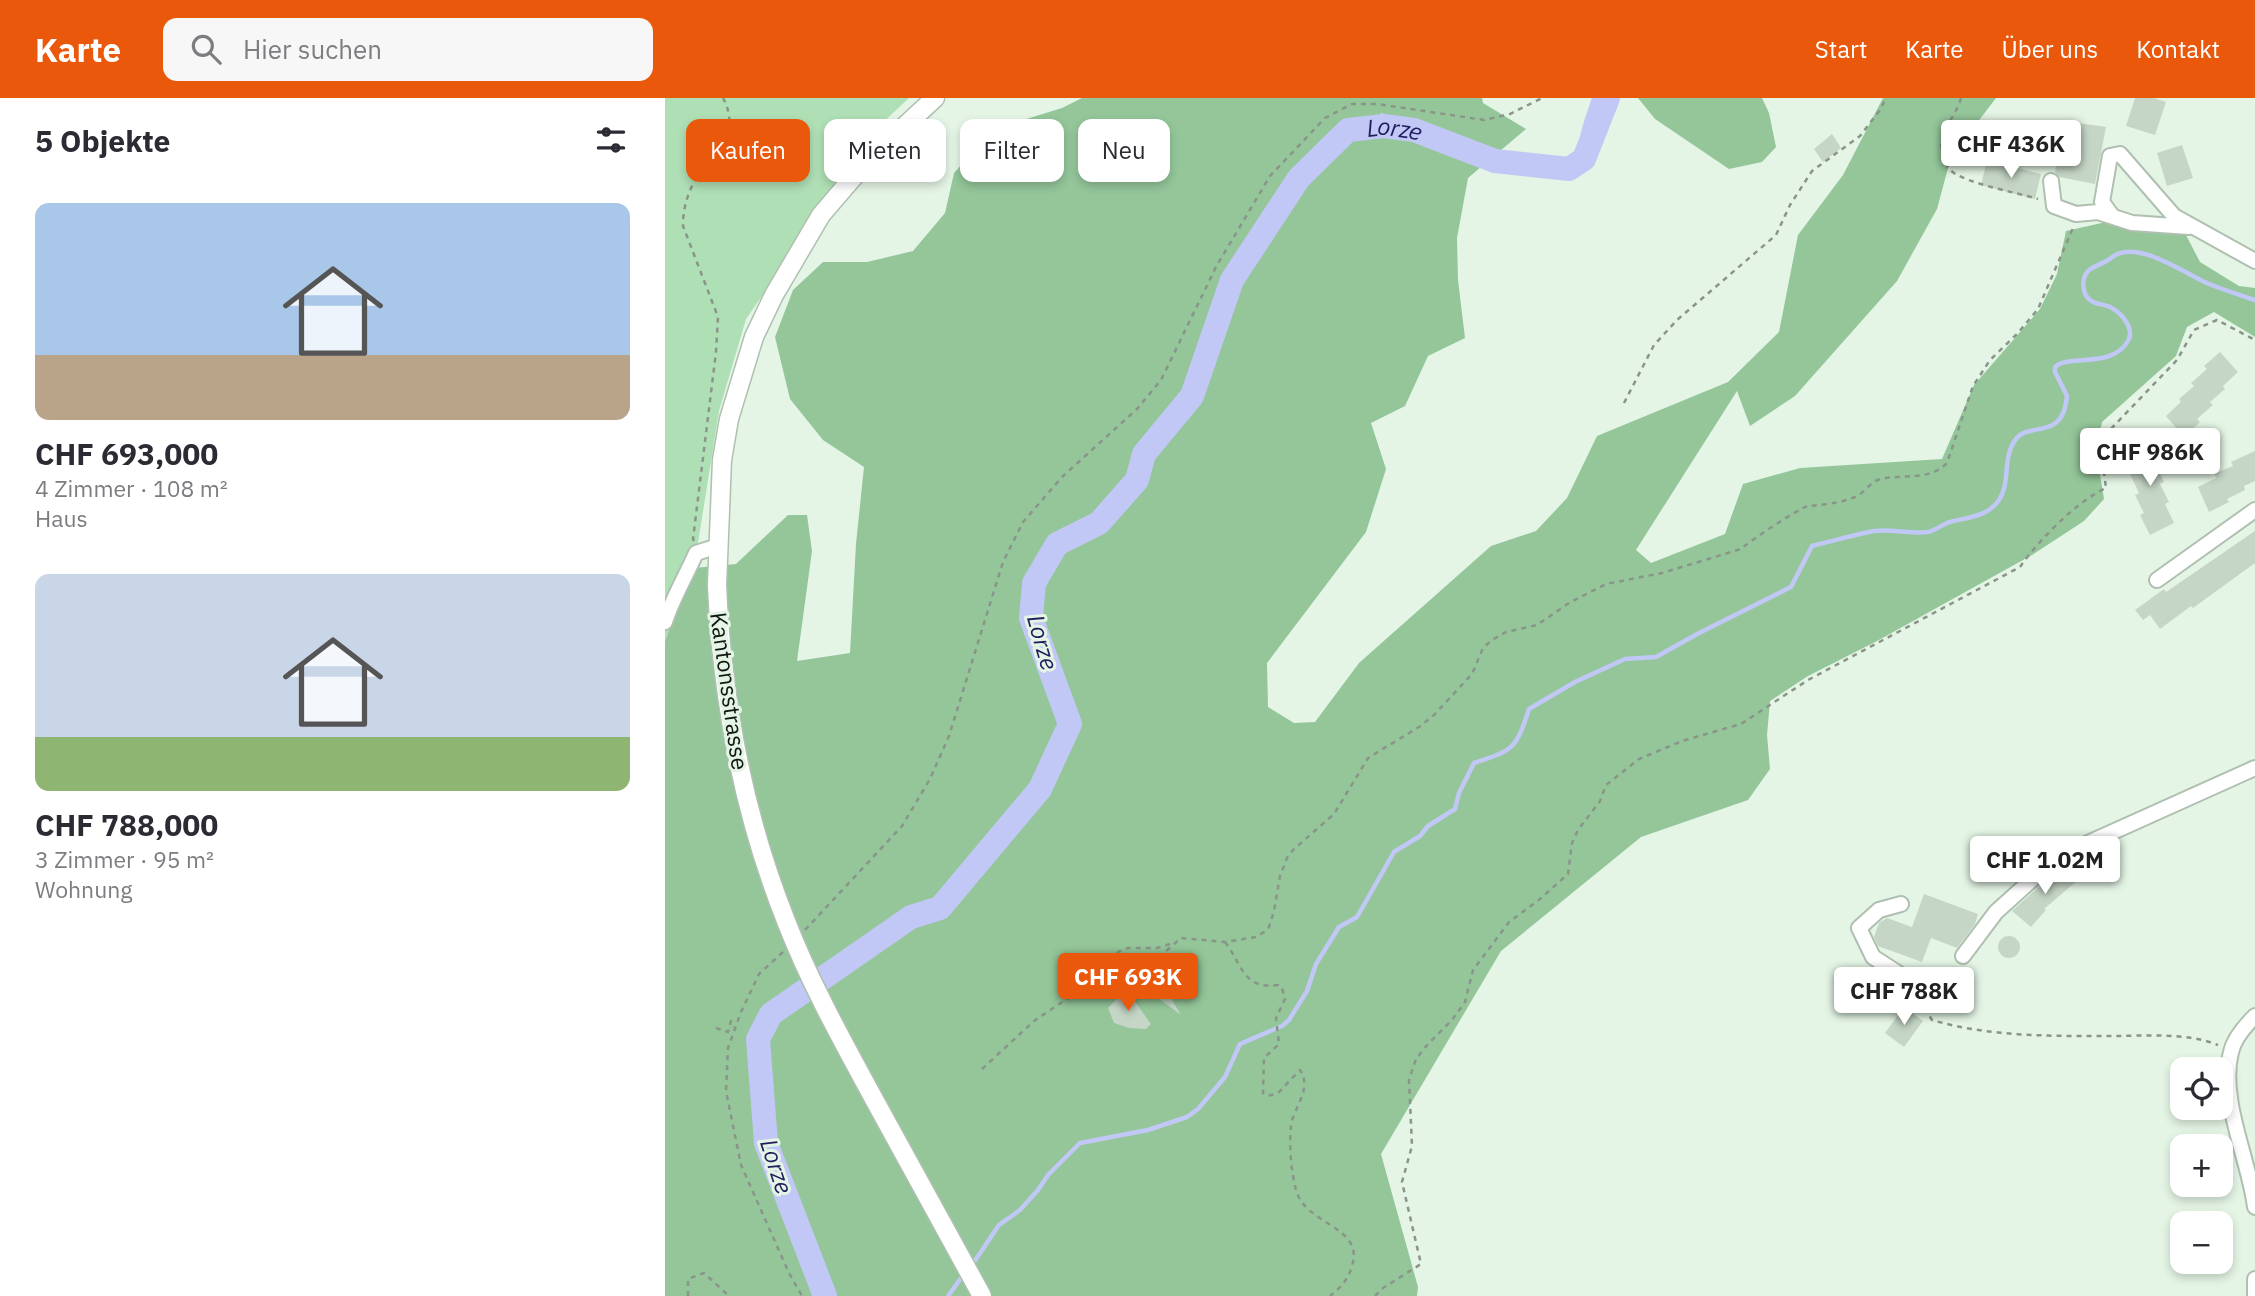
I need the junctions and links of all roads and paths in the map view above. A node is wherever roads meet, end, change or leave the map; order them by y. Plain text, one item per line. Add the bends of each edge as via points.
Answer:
1 (723, 98) edge
2 (935, 98) edge
3 (1542, 98) edge
4 (1885, 98) edge
5 (1961, 98) edge
6 (2052, 181) dead end
7 (2054, 206) junction
8 (2076, 214) junction
9 (2113, 217) junction
10 (2190, 227) junction
11 (2255, 261) edge
12 (2255, 340) edge
13 (1624, 403) dead end
14 (2255, 510) edge
15 (711, 548) junction
16 (2157, 580) dead end
17 (665, 622) edge
18 (2255, 768) edge
19 (1901, 904) dead end
20 (802, 934) dead end
21 (1225, 942) junction
22 (1173, 943) junction
23 (785, 950) dead end
24 (1963, 956) joint
25 (1907, 979) junction
26 (1132, 999) dead end
27 (2255, 1016) edge
28 (716, 1028) dead end
29 (734, 1030) junction
30 (2231, 1050) junction
31 (982, 1069) dead end
32 (2255, 1207) edge
33 (2255, 1279) edge
34 (1331, 1295) edge
35 (688, 1296) edge
36 (729, 1296) edge
37 (802, 1296) edge
38 (982, 1296) edge
39 (1375, 1296) edge
40 (2255, 1296) edge

1 - 15 path via 729,128 721,147 693,182 683,210 683,226 717,317 693,539
2 - 15 main road, Kantonsstrasse via 869,159 821,215 774,295 754,337 729,419
3 - 20 path via 1510,114 1484,120 1352,104 1325,118 1270,176 1216,267 1161,380 1023,522 1003,562 949,736 912,810 886,845
4 - 13 path via 1860,136 1812,171 1776,235 1654,345
5 - 7 path via 1941,144 1950,169
6 - 7 street
7 - 8 street
8 - 9 street via 2098,212
8 - 21 path via 2038,309 1977,379 1941,469 1880,479 1857,497 1805,506 1741,549 1606,584 1537,625 1492,640 1483,648 1472,674 1434,715 1369,758 1333,814 1293,850 1280,876 1269,927 1256,937
9 - 10 street via 2132,223
9 - 10 street via 2102,202 2104,181 2109,156 2120,154 2174,216
10 - 11 street
12 - 39 path via 2217,320 2194,330 2177,360 2103,439 2106,488 2091,495 2020,567 1808,680 1741,724 1639,759 1606,785 1572,844 1568,874 1509,922 1473,970 1465,1002 1416,1059 1409,1080 1412,1146 1402,1182 1421,1264
14 - 16 street
15 - 17 street via 696,553
15 - 38 main road, Kantonsstrasse, bridge via 735,748 779,904 829,1015
18 - 24 street via 2057,857 1997,912
19 - 25 street via 1879,910 1859,928 1873,957
21 - 22 path via 1188,937
21 - 34 path via 1250,981 1282,988 1285,999 1276,1018 1279,1044 1264,1058 1263,1093 1278,1093 1300,1070 1303,1074 1303,1097 1291,1123 1297,1193 1315,1216 1346,1236 1355,1256 1343,1286
22 - 26 path via 1133,971 1126,986
22 - 31 path via 1118,952 1107,972 1034,1021
23 - 29 path via 759,974
24 - 25 path via 1953,968
25 - 30 path via 1932,1020 1950,1025 1998,1033 2161,1036 2209,1041
27 - 30 street
28 - 29 path via 728,1032 732,1021
29 - 37 path via 728,1048 726,1091 741,1165
30 - 32 street via 2228,1082
33 - 40 street
35 - 36 path via 688,1279 704,1273

